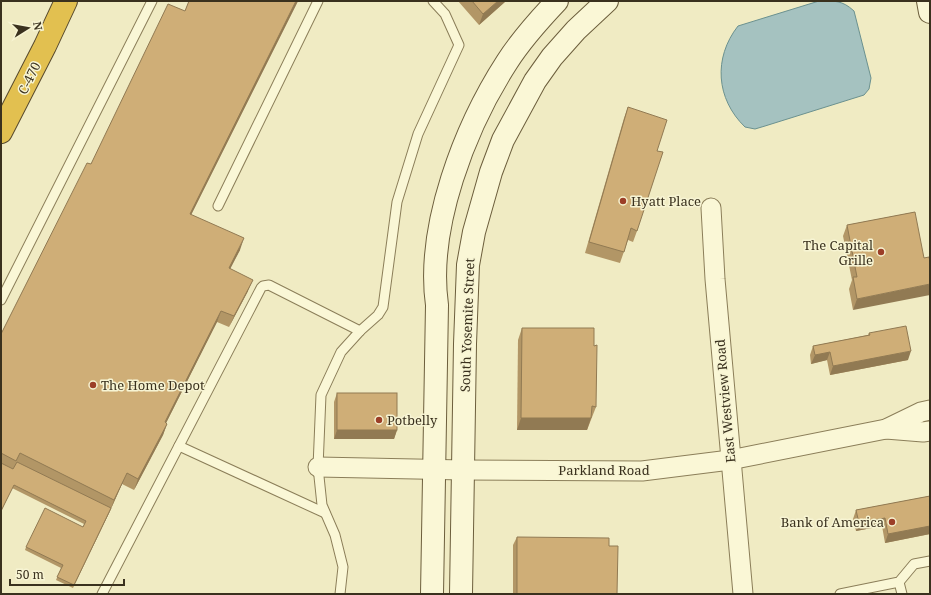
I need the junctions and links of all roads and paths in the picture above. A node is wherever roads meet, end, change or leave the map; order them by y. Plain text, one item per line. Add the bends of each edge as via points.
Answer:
1 (66, 1) edge
2 (152, 1) edge
3 (318, 1) edge
4 (433, 1) edge
5 (557, 1) edge
6 (928, 1) edge
7 (602, 2) edge
8 (930, 12) edge
9 (1, 132) edge
10 (218, 206) dead end
11 (711, 208) dead end
12 (1, 300) edge
13 (360, 332) junction
14 (930, 410) edge
15 (886, 429) junction
16 (930, 431) edge
17 (179, 446) junction
18 (730, 460) junction
19 (318, 466) junction
20 (434, 469) junction
21 (464, 470) junction
22 (325, 513) junction
23 (930, 561) edge
24 (899, 582) junction
25 (102, 594) edge
26 (340, 594) edge
27 (432, 594) edge
28 (461, 594) edge
29 (743, 594) edge
30 (840, 594) edge
31 (902, 594) edge

1 - 9 highway, C-470
2 - 12 lane
3 - 10 lane
4 - 13 lane via 445,14 460,45 418,134 397,202 383,307
5 - 20 main road via 507,61 487,96 471,128 447,198 436,258
6 - 8 main road
7 - 21 main road, South Yosemite Street via 552,57 535,81 503,140 485,191 468,265 464,344
11 - 18 street, East Westview Road
13 - 17 lane via 269,285 263,286
13 - 19 lane via 341,352 321,395
14 - 15 street, Parkland Road
15 - 16 street, Parkland Road
15 - 18 street, Parkland Road
17 - 22 lane
17 - 25 lane
18 - 21 street, Parkland Road via 642,471
18 - 29 street, East Westview Road
19 - 20 street, Parkland Road
19 - 22 lane
20 - 21 street, Parkland Road
20 - 27 main road
21 - 28 main road, South Yosemite Street
22 - 26 lane via 335,535 343,567
23 - 24 lane via 914,564
24 - 30 lane
24 - 31 lane

